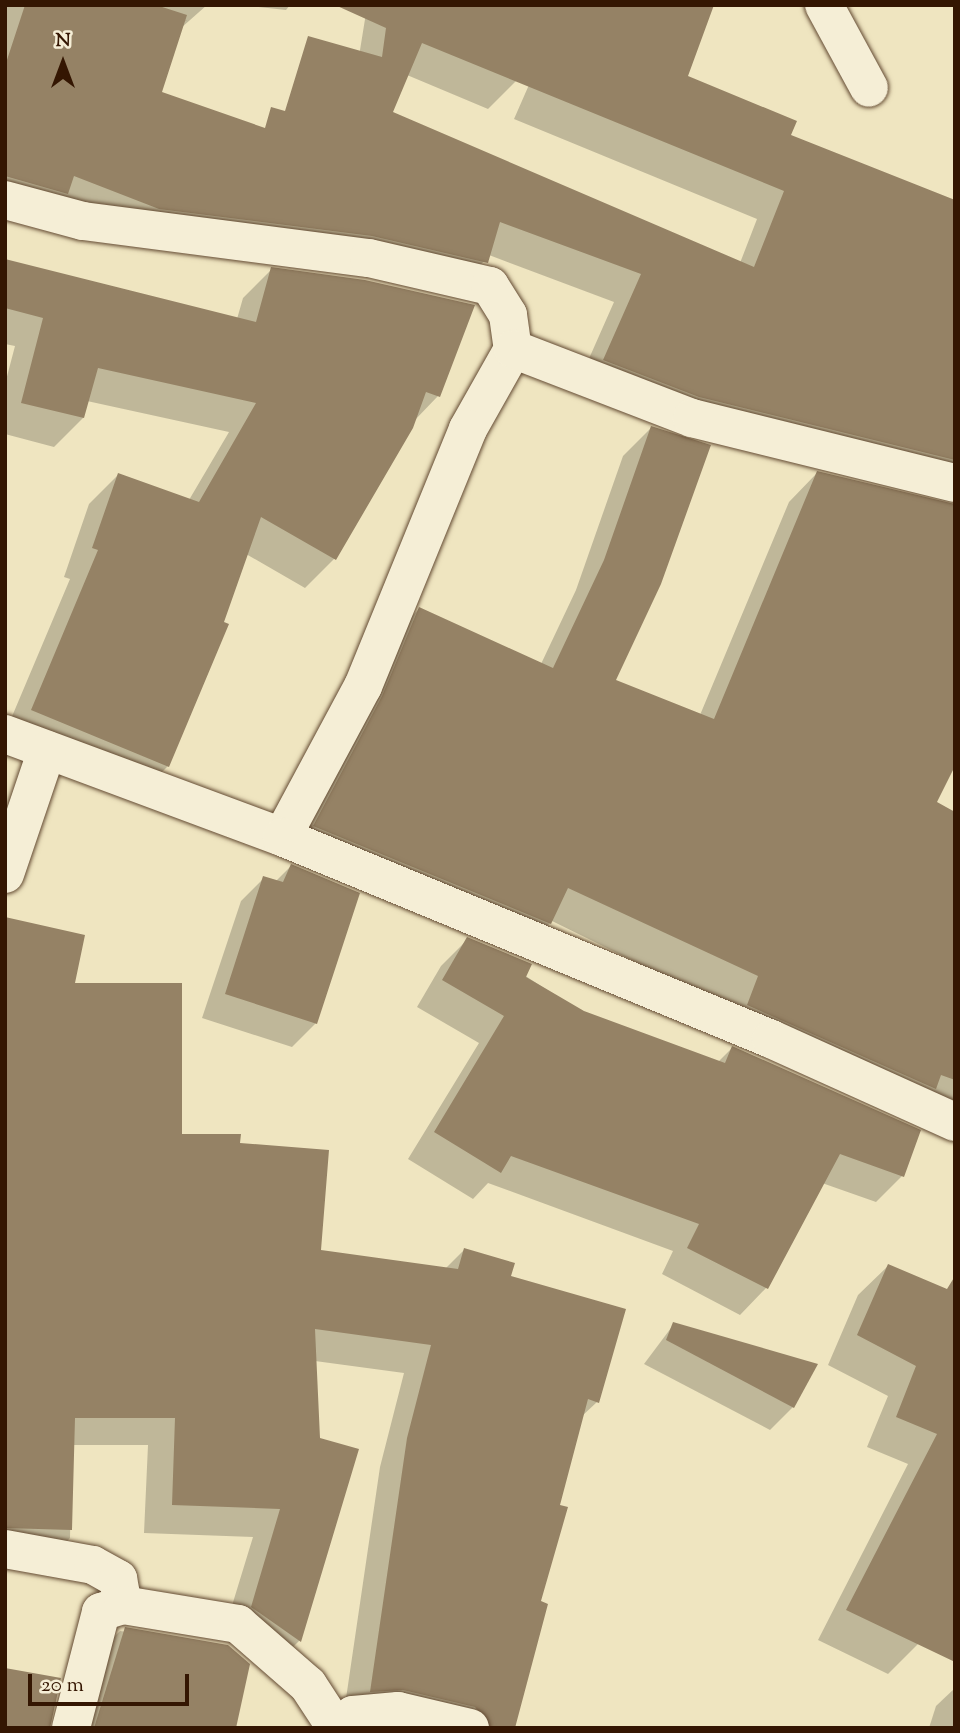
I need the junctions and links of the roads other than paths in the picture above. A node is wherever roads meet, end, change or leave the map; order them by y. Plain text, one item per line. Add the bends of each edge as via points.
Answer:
1 (824, 5) edge
2 (869, 88) dead end
3 (5, 200) edge
4 (513, 349) junction
5 (955, 483) edge
6 (5, 734) edge
7 (47, 750) junction
8 (282, 837) junction
9 (5, 874) edge
10 (955, 1122) edge
11 (5, 1549) edge
12 (123, 1605) junction
13 (71, 1728) edge
14 (336, 1728) edge
15 (342, 1728) edge
16 (470, 1728) edge

1 - 2 street
3 - 4 street via 83,221 369,258 490,286 508,315
4 - 5 street via 692,418
4 - 8 street via 468,429 363,686
6 - 7 street
7 - 8 street
7 - 9 street
8 - 10 street via 771,1038
11 - 12 street via 93,1565 118,1579
12 - 13 street via 101,1612
12 - 14 street via 238,1624 309,1685
15 - 16 street via 354,1715 398,1711

